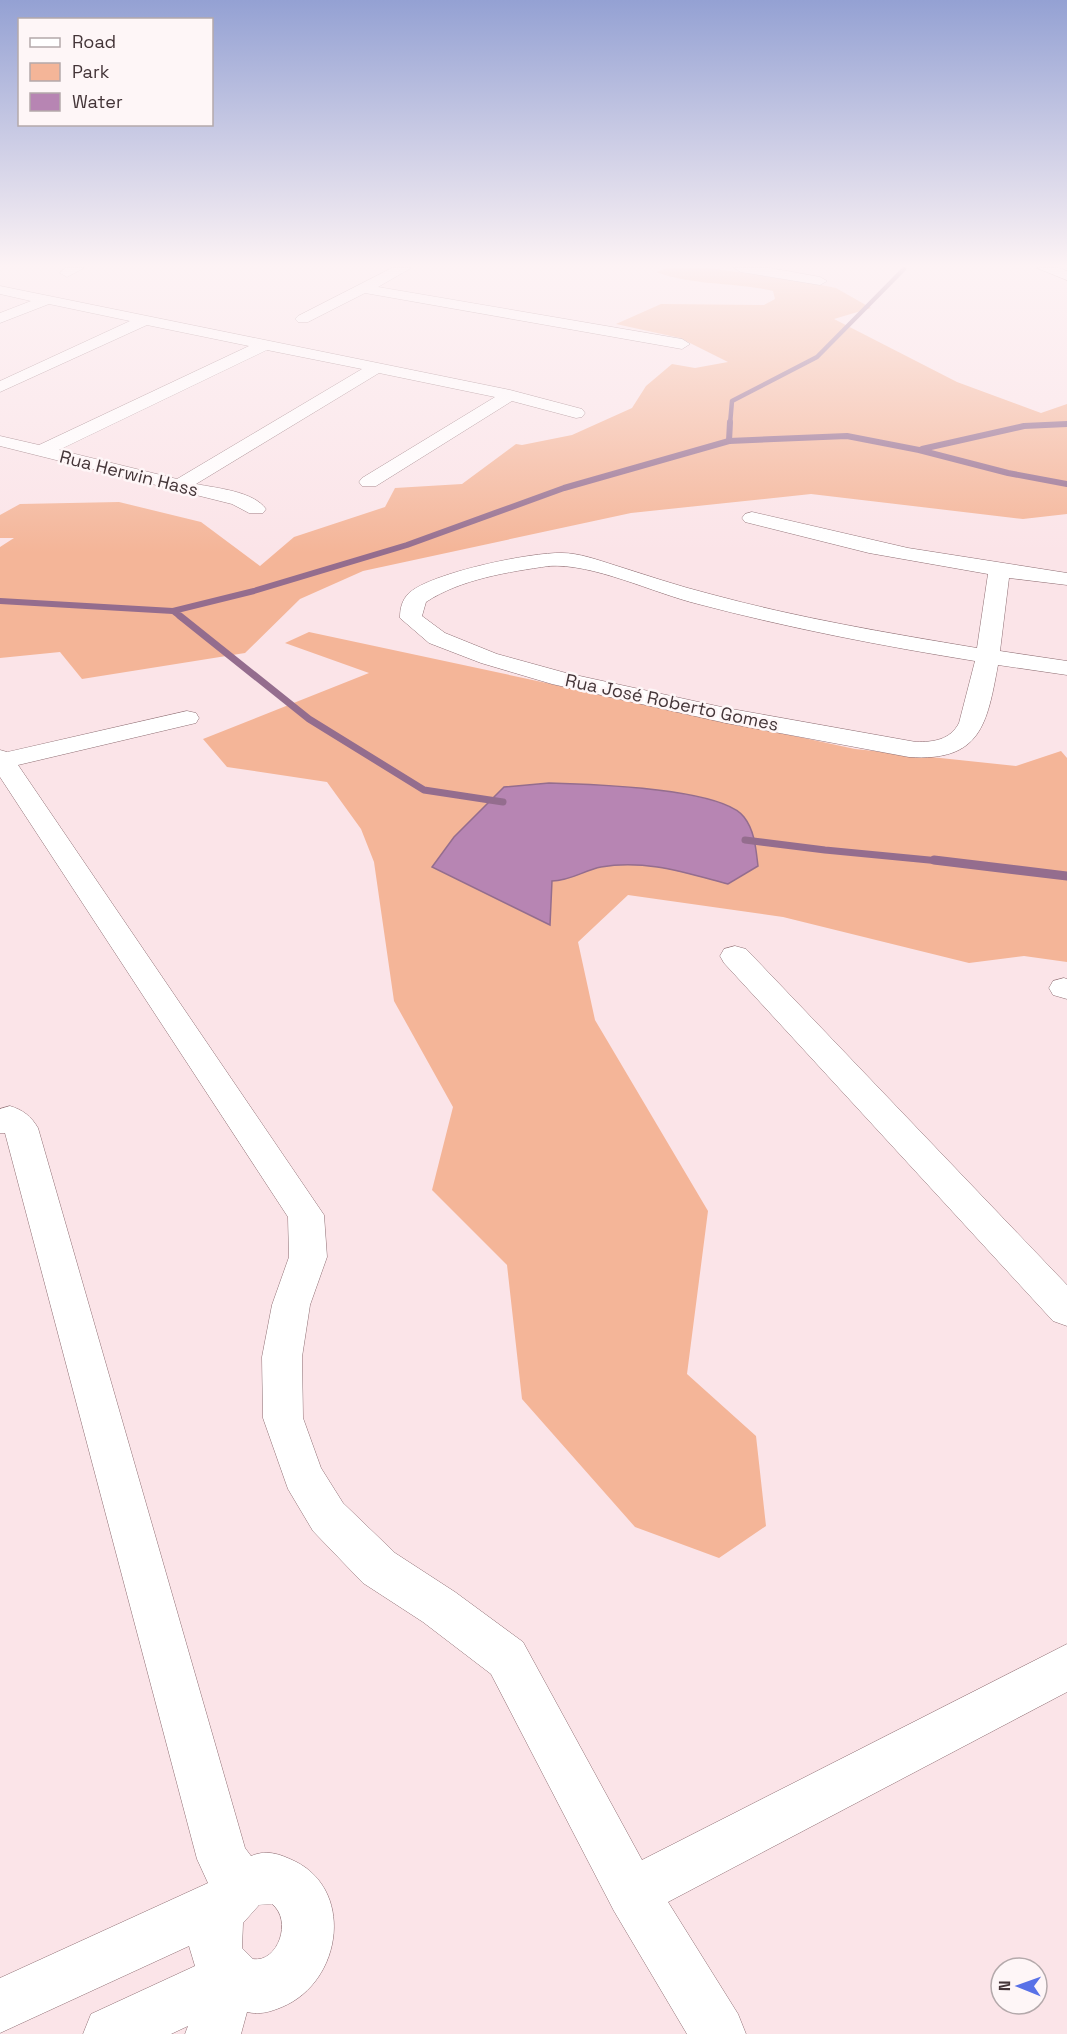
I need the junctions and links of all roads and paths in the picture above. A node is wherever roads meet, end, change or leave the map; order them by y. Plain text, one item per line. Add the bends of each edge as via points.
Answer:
1 (52, 363) edge
2 (226, 363) edge
3 (351, 363) edge
4 (376, 368) junction
5 (0, 387) edge
6 (510, 395) junction
7 (576, 413) dead end
8 (0, 441) edge
9 (42, 451) junction
10 (369, 482) dead end
11 (180, 485) junction
12 (256, 509) dead end
13 (752, 518) dead end
14 (999, 571) junction
15 (1067, 579) edge
16 (987, 657) junction
17 (1067, 668) edge
18 (187, 717) dead end
19 (1, 759) edge
20 (735, 956) dead end
21 (0, 1121) edge
22 (1067, 1310) edge
23 (1067, 1667) edge
24 (632, 1893) junction
25 (233, 1895) junction
26 (230, 1977) junction
27 (0, 2006) edge
28 (111, 2034) edge
29 (213, 2034) edge
30 (718, 2034) edge

1 - 5 street
2 - 9 street
3 - 4 street
4 - 6 street
4 - 11 street
6 - 7 street
6 - 10 street
8 - 9 street, Rua Herwin Hass
9 - 11 street, Rua Herwin Hass
11 - 12 street, Rua Herwin Hass via 239,500
13 - 14 street via 868,548
14 - 15 street
14 - 16 street
16 - 16 street, Rua José Roberto Gomes via 823,628 711,602 563,559 537,561 440,585 414,601 411,618 424,631 475,653 567,681 909,750 945,747 960,740 970,729
16 - 17 street
18 - 19 street
19 - 24 street via 306,1215 308,1257 291,1305 282,1357 283,1418 303,1476 328,1516 379,1568 507,1658
20 - 22 street
21 - 25 street via 10,1118 21,1128
23 - 24 street
24 - 30 street
25 - 26 street via 216,1922 214,1942 218,1963
25 - 26 street via 258,1879 276,1879 292,1887 304,1900 310,1920 308,1941 299,1961 284,1976 266,1985 246,1986
25 - 27 street
26 - 28 street
26 - 29 street

